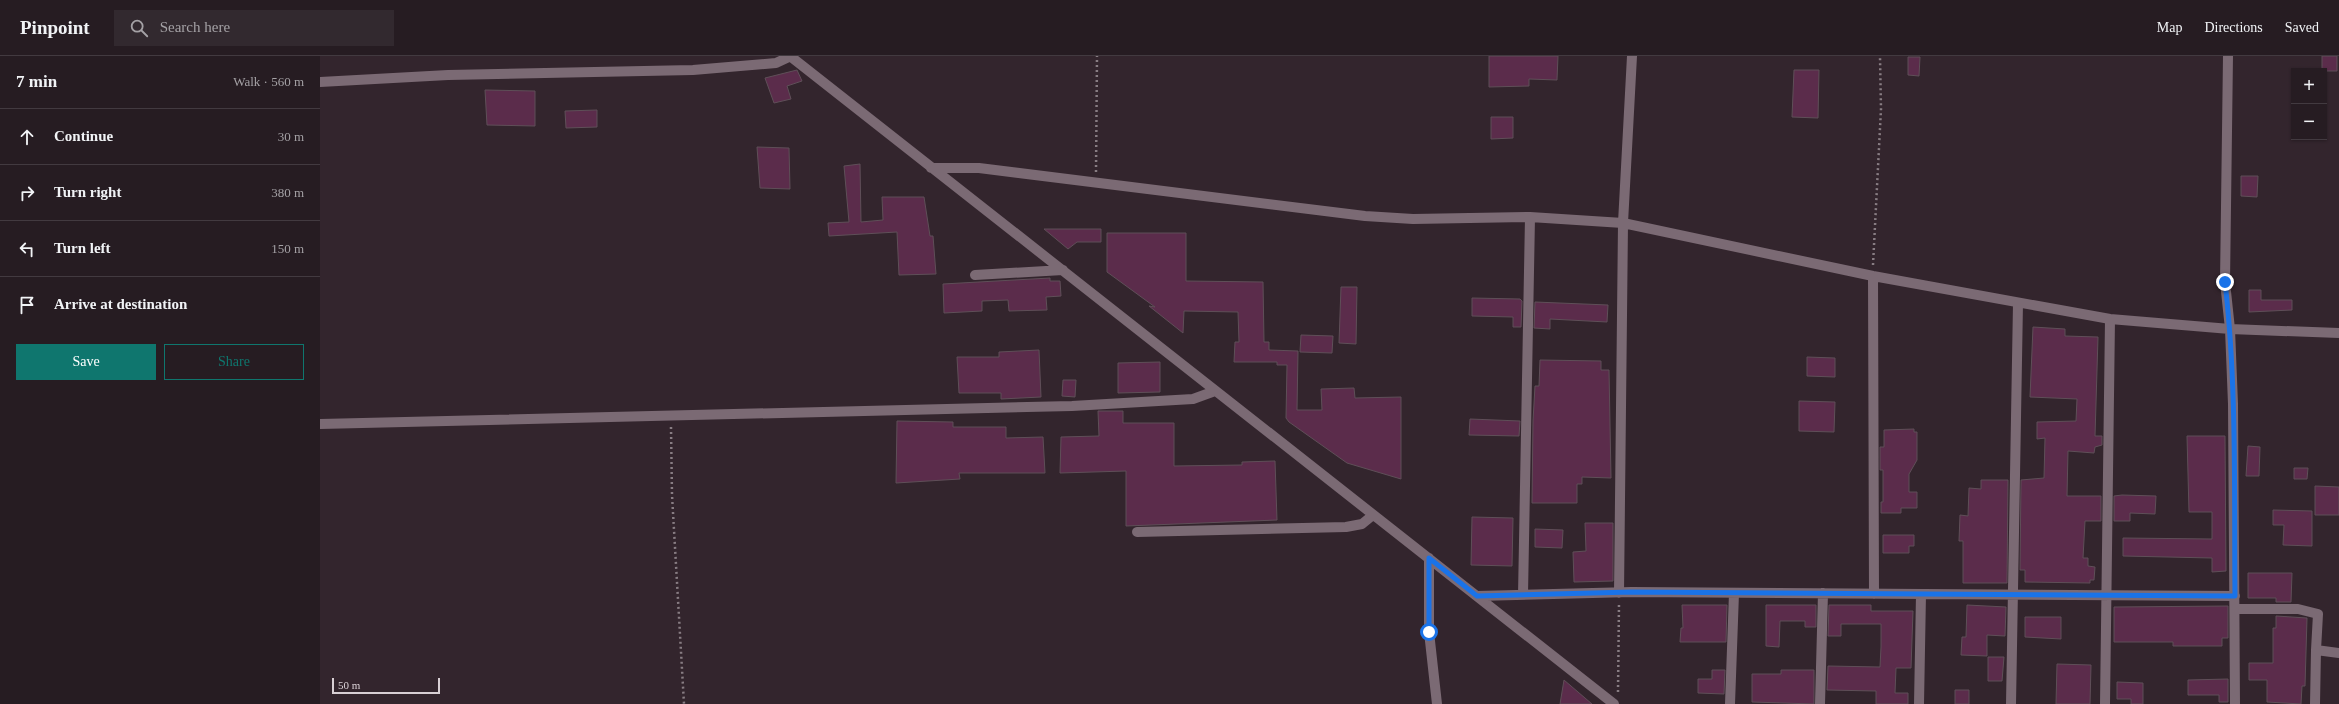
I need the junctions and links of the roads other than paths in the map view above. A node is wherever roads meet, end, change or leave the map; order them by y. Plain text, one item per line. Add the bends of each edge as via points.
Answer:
1 (791, 56) edge
2 (1632, 56) edge
3 (2228, 56) edge
4 (320, 82) edge
5 (931, 168) junction
6 (1530, 216) junction
7 (1623, 222) junction
8 (1063, 270) junction
9 (974, 275) dead end
10 (1873, 276) junction
11 (2018, 303) junction
12 (2110, 319) junction
13 (2230, 329) junction
14 (2339, 333) edge
15 (1215, 391) junction
16 (320, 424) edge
17 (1373, 515) junction
18 (1137, 532) dead end
19 (1429, 558) junction
20 (1619, 592) junction
21 (1734, 593) junction
22 (1823, 593) junction
23 (1874, 594) junction
24 (1921, 594) junction
25 (1523, 595) junction
26 (2015, 595) junction
27 (2106, 595) junction
28 (1477, 596) junction
29 (2235, 596) junction
30 (2235, 609) junction
31 (2316, 650) junction
32 (2339, 653) edge
33 (1616, 700) edge
34 (1437, 704) edge
35 (1730, 704) edge
36 (1820, 704) edge
37 (1919, 704) edge
38 (2011, 704) edge
39 (2105, 704) edge
40 (2235, 704) edge
41 (2315, 704) edge

1 - 4 street via 776,63 693,70 448,75
1 - 5 street
2 - 7 street
3 - 13 street via 2225,282
5 - 6 street via 979,168 1365,216 1413,219
5 - 8 street
6 - 7 street
6 - 25 street
7 - 10 street
7 - 20 street
8 - 9 street
8 - 15 street
10 - 11 street
10 - 23 street
11 - 12 street
11 - 26 street
12 - 13 street
12 - 27 street
13 - 14 street
13 - 29 street
15 - 16 street via 1193,399 1072,406
15 - 17 street
17 - 18 street via 1362,524 1346,527
17 - 19 street
19 - 28 street
19 - 34 street via 1429,632
20 - 21 street
20 - 25 street
21 - 22 street
21 - 35 street
22 - 23 street
22 - 36 street
23 - 24 street
24 - 26 street
24 - 37 street
25 - 28 street
26 - 27 street
26 - 38 street
27 - 29 street
27 - 39 street
28 - 33 street
29 - 30 street
30 - 31 street via 2298,609 2318,614
30 - 40 street
31 - 32 street
31 - 41 street

